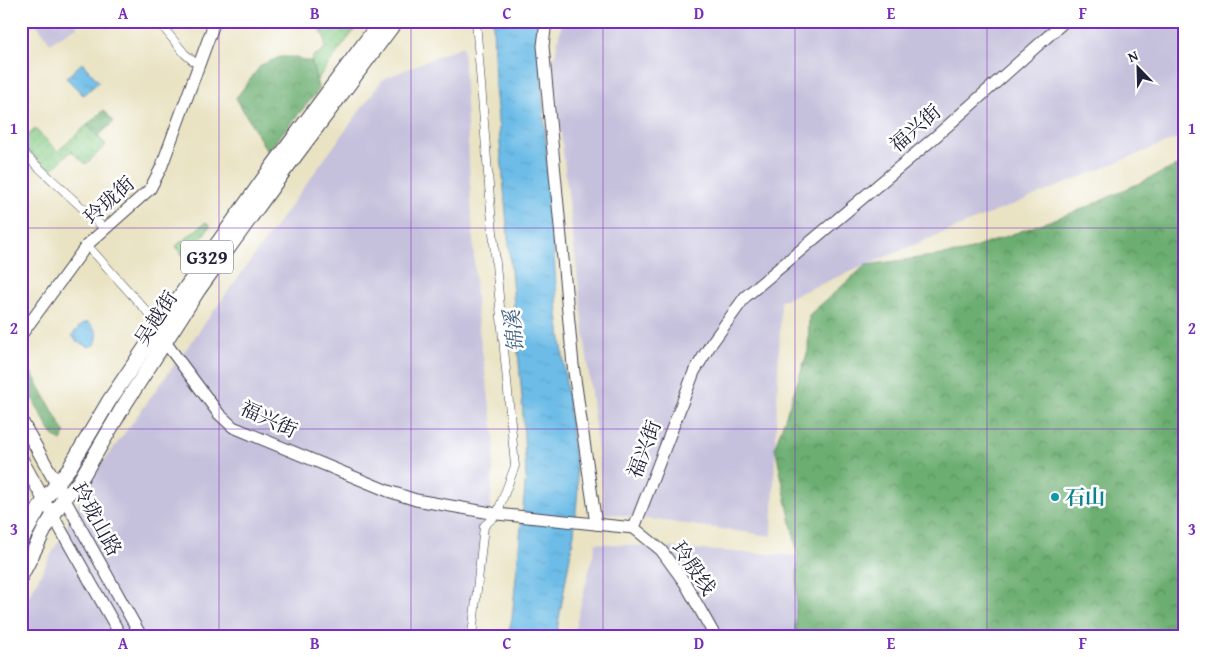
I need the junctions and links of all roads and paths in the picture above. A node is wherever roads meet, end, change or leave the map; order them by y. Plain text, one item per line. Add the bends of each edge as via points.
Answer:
1 (158, 21) edge
2 (215, 21) edge
3 (381, 21) edge
4 (396, 21) edge
5 (476, 21) edge
6 (546, 21) edge
7 (1065, 21) edge
8 (199, 66) junction
9 (21, 151) edge
10 (105, 229) junction
11 (88, 245) junction
12 (160, 326) junction
13 (21, 335) edge
14 (165, 342) junction
15 (21, 420) edge
16 (21, 458) edge
17 (56, 484) junction
18 (64, 498) junction
19 (44, 500) junction
20 (497, 514) junction
21 (53, 516) junction
22 (596, 524) junction
23 (634, 528) junction
24 (21, 541) edge
25 (21, 576) edge
26 (121, 636) edge
27 (141, 636) edge
28 (472, 636) edge
29 (716, 636) edge

1 - 8 street
2 - 8 street, 玲珑街
3 - 12 highway, 吴越街 / G329 via 272,167
4 - 14 highway, 吴越街 / G329 via 198,289
5 - 20 street via 516,466
6 - 22 street via 544,46 573,365
7 - 23 street, 福兴街 via 934,138 745,297 694,372
8 - 10 street, 玲珑街 via 150,189
9 - 10 street
10 - 11 street, 玲珑街
11 - 12 street
11 - 13 street, 玲珑街
12 - 17 highway, 吴越街 / G329
14 - 18 highway, 吴越街 / G329 via 79,482
14 - 20 street, 福兴街 via 219,414 234,427 388,491 416,500
15 - 17 main road, 玲珑山路
16 - 19 main road, 玲珑山路
17 - 18 main road, 玲珑山路
17 - 19 highway, 吴越街 / G329
18 - 21 highway, 吴越街 / G329
18 - 27 street, 玲珑山路
19 - 21 street, 玲珑山路
19 - 24 highway, 吴越街 / G329
20 - 22 street, 福兴街
20 - 28 street via 484,526
21 - 25 highway, 吴越街 / G329
21 - 26 street, 玲珑山路
22 - 23 street, 福兴街
23 - 29 street, 玲殷线 via 661,550

